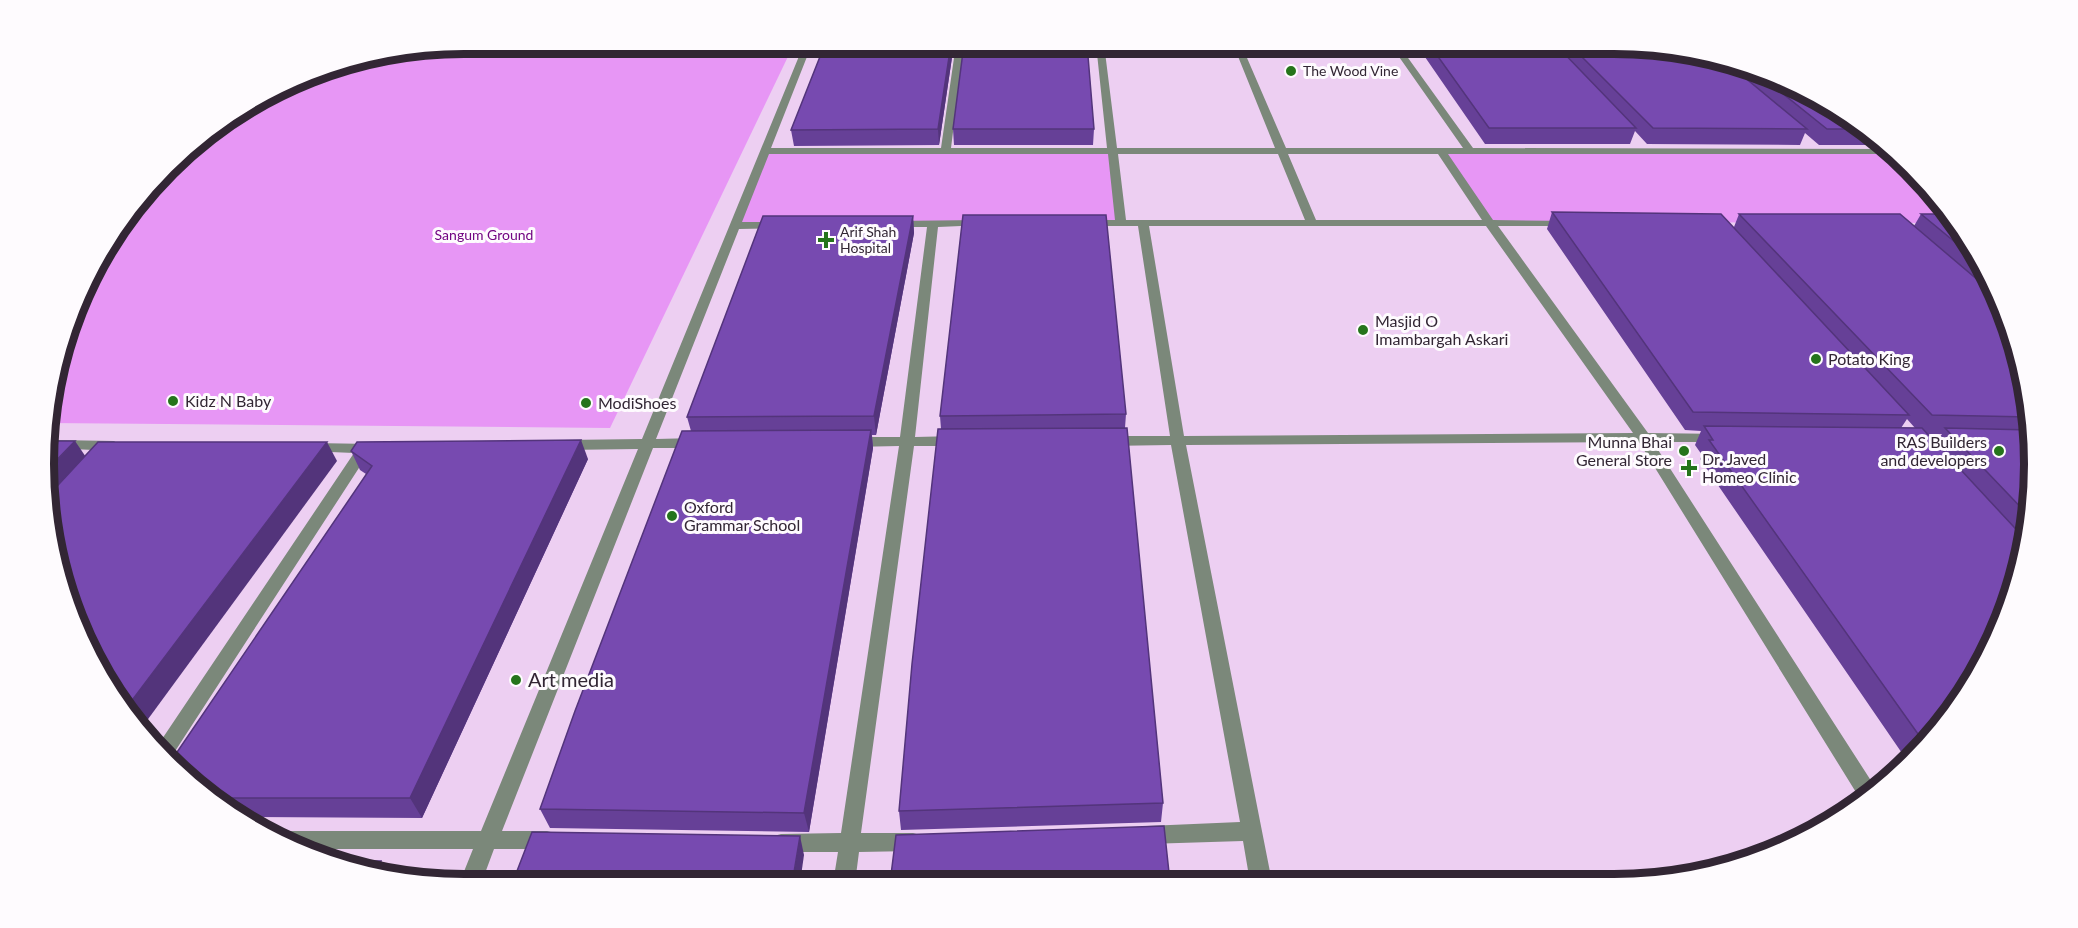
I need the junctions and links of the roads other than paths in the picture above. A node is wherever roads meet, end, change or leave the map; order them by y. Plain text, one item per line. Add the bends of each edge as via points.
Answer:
1 (804, 54) edge
2 (959, 54) edge
3 (1101, 54) edge
4 (1241, 54) edge
5 (1401, 54) edge
6 (1113, 150) junction
7 (1282, 150) junction
8 (1469, 150) junction
9 (764, 151) junction
10 (946, 151) junction
11 (1441, 151) junction
12 (1878, 151) edge
13 (1489, 222) junction
14 (992, 223) edge
15 (1074, 223) edge
16 (1121, 223) junction
17 (1312, 223) junction
18 (1585, 223) edge
19 (886, 224) edge
20 (933, 224) junction
21 (1143, 224) junction
22 (793, 225) edge
23 (734, 226) junction
24 (1643, 436) junction
25 (1737, 437) edge
26 (907, 441) junction
27 (978, 441) edge
28 (1095, 441) edge
29 (1178, 441) junction
30 (836, 442) edge
31 (646, 443) junction
32 (705, 443) edge
33 (55, 445) edge
34 (552, 445) edge
35 (292, 448) edge
36 (363, 449) junction
37 (387, 449) edge
38 (97, 463) edge
39 (168, 747) edge
40 (1865, 788) edge
41 (1252, 831) junction
42 (1122, 836) edge
43 (488, 839) junction
44 (300, 840) edge
45 (569, 840) edge
46 (933, 842) edge
47 (756, 843) edge
48 (850, 844) junction
49 (474, 874) edge
50 (845, 874) edge
51 (1260, 874) edge

1 - 9 street
2 - 10 street
3 - 6 street
4 - 7 street
5 - 8 street
6 - 7 street
6 - 10 street
6 - 16 street
7 - 11 street
7 - 17 street
8 - 11 street
8 - 12 street via 1641,146
9 - 10 street
9 - 23 street
11 - 13 street
13 - 17 street
13 - 18 street
13 - 24 street
14 - 20 street
15 - 16 street
16 - 21 street
17 - 21 street
19 - 20 street
20 - 26 street
21 - 29 street
22 - 23 street
23 - 31 street
24 - 25 street
24 - 29 street
24 - 40 street
26 - 27 street
26 - 30 street
26 - 48 street
28 - 29 street
29 - 41 street
31 - 32 street
31 - 34 street
31 - 43 street
33 - 38 street via 119,446
35 - 36 street
36 - 37 street
36 - 39 street
41 - 42 street
41 - 51 street
43 - 44 street
43 - 45 street
43 - 49 street
46 - 48 street
47 - 48 street
48 - 50 street

